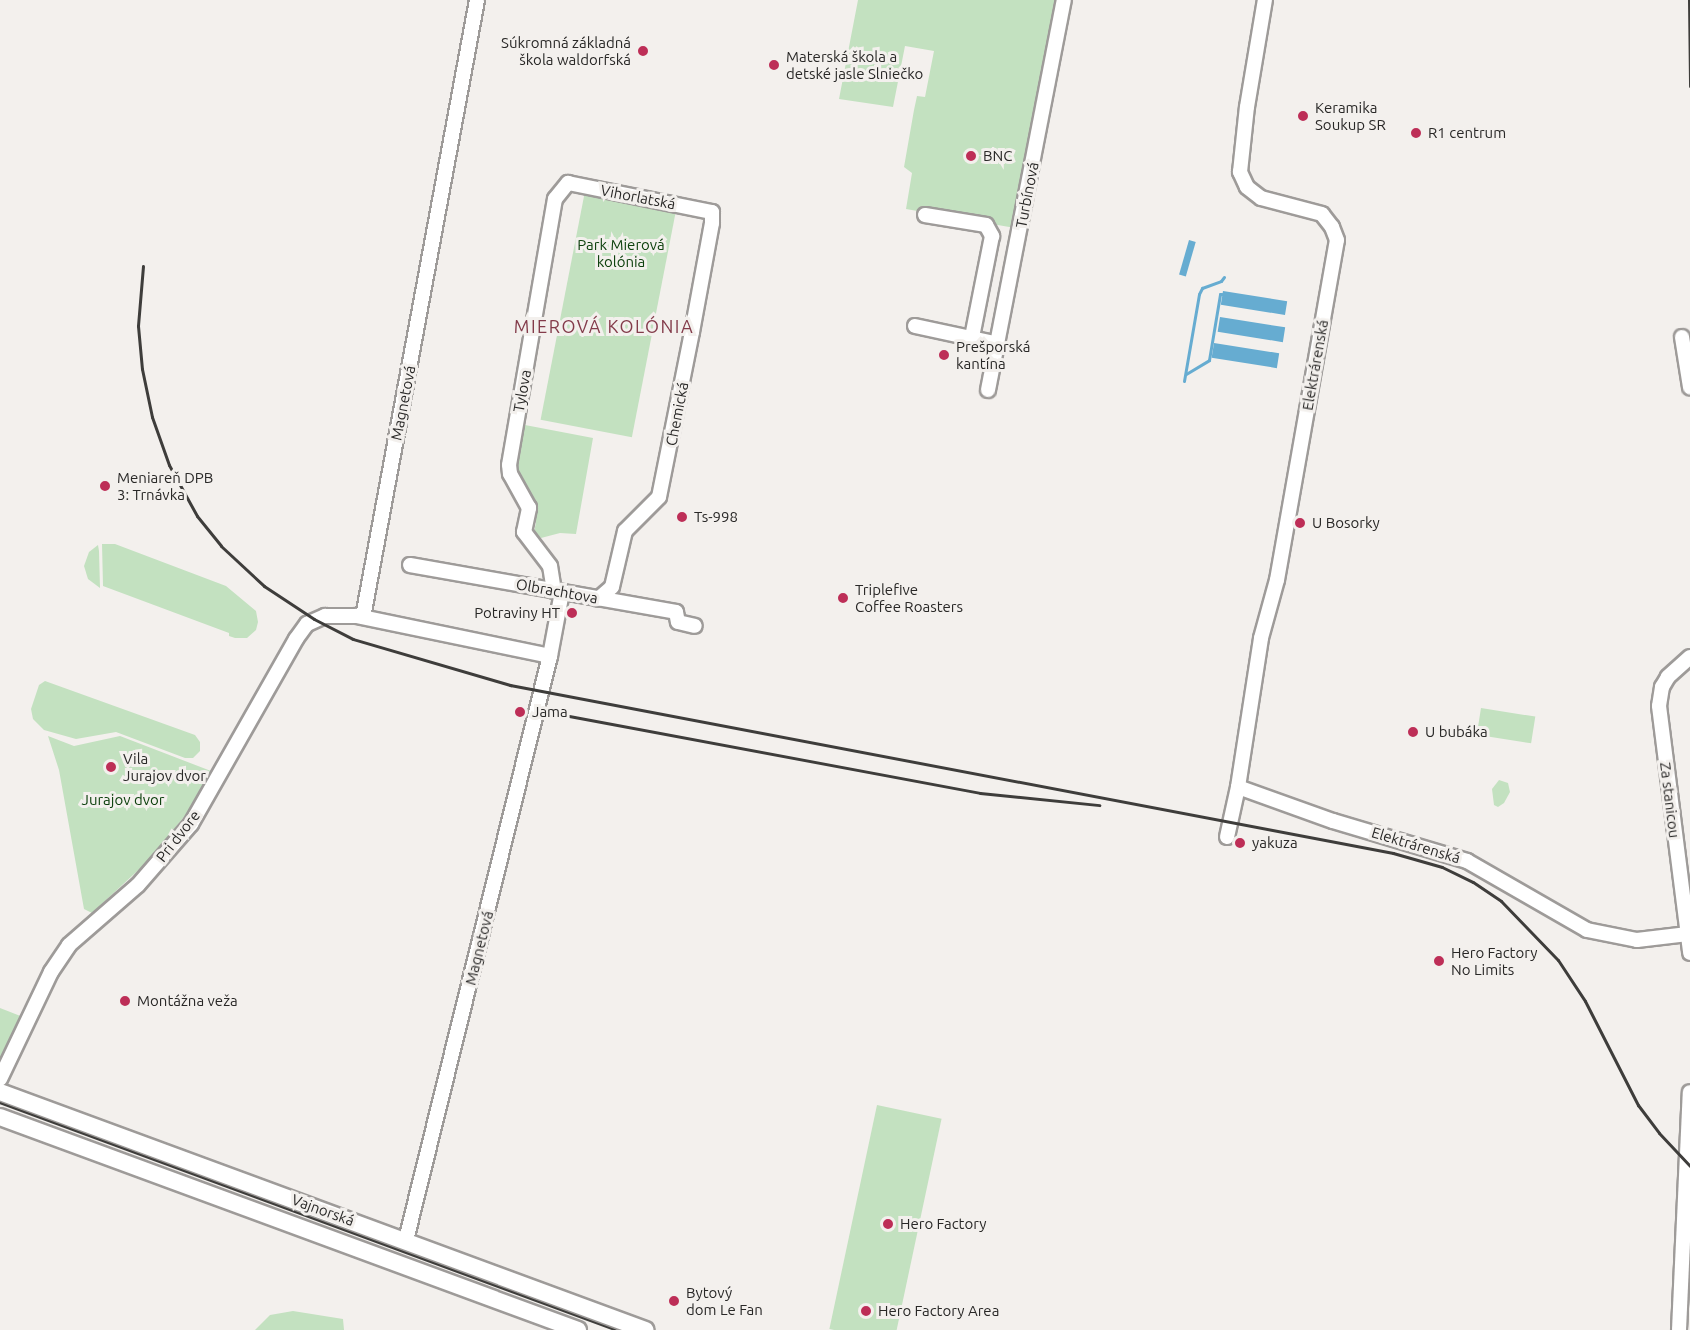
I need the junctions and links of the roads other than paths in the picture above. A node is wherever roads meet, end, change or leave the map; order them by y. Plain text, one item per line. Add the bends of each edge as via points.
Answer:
1 (477, 0) edge
2 (1064, 0) edge
3 (1264, 0) edge
4 (568, 183) joint
5 (708, 209) joint
6 (925, 215) dead end
7 (915, 326) dead end
8 (972, 337) junction
9 (1682, 337) dead end
10 (998, 344) junction
11 (1690, 387) edge
12 (988, 390) dead end
13 (410, 566) dead end
14 (558, 592) junction
15 (598, 598) junction
16 (363, 617) junction
17 (695, 626) dead end
18 (550, 656) junction
19 (1690, 657) edge
20 (1238, 787) junction
21 (1227, 837) dead end
22 (1688, 934) junction
23 (1690, 953) edge
24 (0, 1079) edge
25 (0, 1092) edge
26 (1690, 1092) edge
27 (0, 1117) edge
28 (406, 1240) junction
29 (578, 1330) edge
30 (645, 1330) edge
31 (1679, 1330) edge

1 - 16 street, Magnetová
2 - 10 street, Turbínová
3 - 20 street, Elektrárenská via 1240,172 1247,187 1261,198 1322,214 1337,240 1277,580 1261,638
4 - 5 street, Vihorlatská
4 - 14 street, Tylova via 555,199 509,465 529,508 524,532 550,566
5 - 15 street, Chemická via 712,212 712,223 659,497 625,531 612,587
6 - 8 street via 986,225 992,236
7 - 8 street
8 - 10 street
9 - 11 street
10 - 12 street, Turbínová
13 - 14 street, Olbrachtova
14 - 15 street, Olbrachtova
14 - 18 street, Magnetová
15 - 17 street, Olbrachtova via 676,612 678,622
16 - 18 street
16 - 24 street, Pri dvore via 325,616 314,619 303,629 191,824 138,885 69,945 51,972
18 - 28 street, Magnetová
19 - 22 street, Za stanicou via 1668,677 1659,706
20 - 21 street, Elektrárenská
20 - 22 street, Elektrárenská via 1333,821 1467,861 1587,930 1637,940
22 - 23 street, Za stanicou
25 - 28 main road, Vajnorská
26 - 31 street
27 - 29 main road, Vajnorská
28 - 30 main road, Vajnorská

